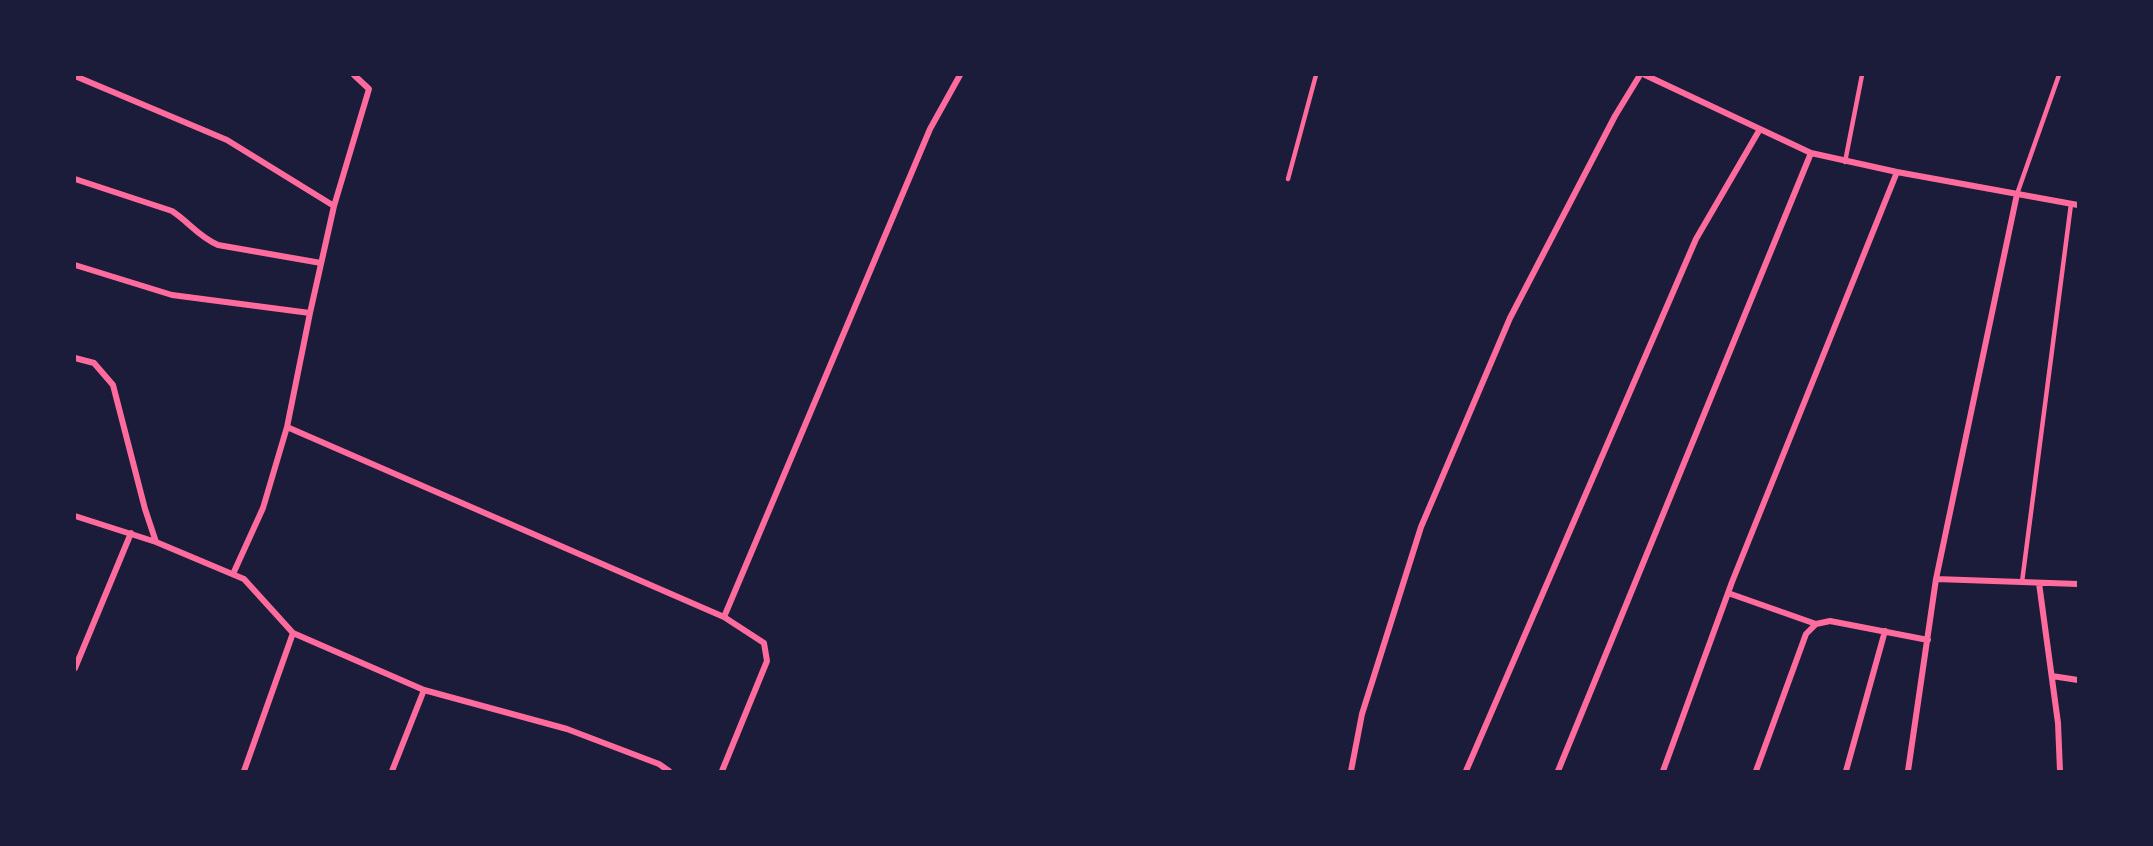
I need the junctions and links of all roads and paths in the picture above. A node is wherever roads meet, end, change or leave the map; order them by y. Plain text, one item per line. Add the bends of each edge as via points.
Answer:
1 (354, 75) edge
2 (960, 75) edge
3 (1316, 75) edge
4 (1640, 75) edge
5 (1645, 75) edge
6 (1862, 75) edge
7 (2059, 75) edge
8 (75, 76) edge
9 (1760, 129) junction
10 (1811, 153) junction
11 (1845, 162) junction
12 (1897, 172) junction
13 (75, 179) edge
14 (1288, 179) dead end
15 (2017, 194) junction
16 (2074, 204) edge
17 (334, 206) junction
18 (321, 263) junction
19 (75, 265) edge
20 (310, 313) junction
21 (75, 358) edge
22 (287, 427) junction
23 (75, 516) edge
24 (131, 533) junction
25 (156, 542) junction
26 (233, 574) junction
27 (1936, 579) junction
28 (2022, 582) junction
29 (2038, 583) junction
30 (2078, 584) edge
31 (1728, 594) junction
32 (724, 616) junction
33 (1816, 624) junction
34 (1885, 631) junction
35 (293, 633) junction
36 (1928, 640) junction
37 (75, 668) edge
38 (2052, 676) junction
39 (2078, 680) edge
40 (424, 690) junction
41 (244, 771) edge
42 (392, 771) edge
43 (669, 771) edge
44 (722, 771) edge
45 (1351, 771) edge
46 (1466, 771) edge
47 (1558, 771) edge
48 (1663, 771) edge
49 (1756, 771) edge
50 (1846, 771) edge
51 (1908, 771) edge
52 (2060, 771) edge

1 - 17 street via 369,89
2 - 32 street via 930,129
3 - 14 lane
4 - 45 street via 1510,318 1421,527 1362,714
5 - 9 street
6 - 11 lane
7 - 15 lane
8 - 17 street via 227,140
9 - 10 street
9 - 46 street via 1696,239
10 - 11 street
10 - 47 street
11 - 12 street
12 - 15 street
12 - 31 street
13 - 18 street via 172,211 203,238 218,245
15 - 16 street
15 - 27 street
16 - 28 lane
17 - 18 street
18 - 20 street
19 - 20 street via 172,295
20 - 22 street
21 - 25 street via 94,363 113,385
22 - 26 street via 263,508
22 - 32 street
23 - 24 street
24 - 25 street
24 - 37 street
25 - 26 street
26 - 35 street via 244,579
27 - 28 street
27 - 36 street
28 - 29 street
29 - 30 street
29 - 38 street
31 - 33 street
31 - 48 street
32 - 44 street via 764,643 767,661
33 - 34 street via 1830,621
33 - 49 street via 1806,634
34 - 36 street
34 - 50 street
35 - 40 street
35 - 41 street
36 - 51 street
38 - 39 street
38 - 52 street
40 - 42 street
40 - 43 street via 567,729

